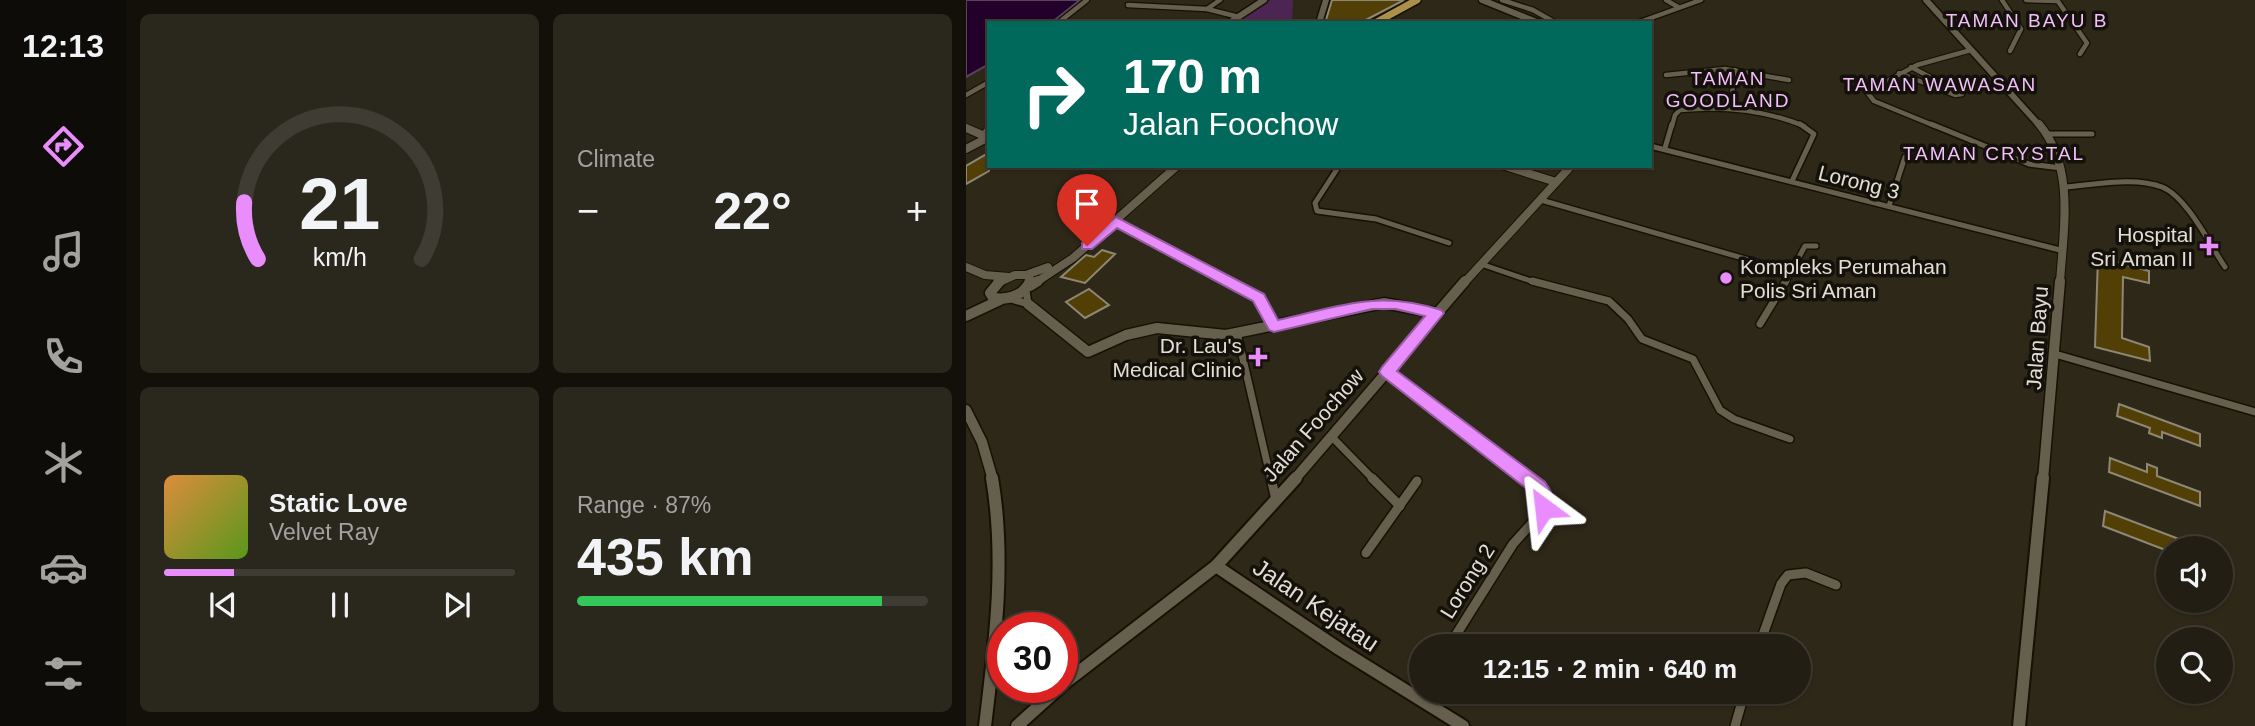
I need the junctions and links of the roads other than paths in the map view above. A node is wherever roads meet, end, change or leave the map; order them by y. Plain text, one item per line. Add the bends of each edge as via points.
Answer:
1 (1087, 0) edge
2 (1220, 0) edge
3 (1264, 0) edge
4 (1326, 0) edge
5 (1416, 0) edge
6 (1482, 0) edge
7 (1502, 0) edge
8 (1666, 0) edge
9 (1701, 0) edge
10 (1926, 0) edge
11 (2002, 0) edge
12 (2026, 0) edge
13 (2057, 1) edge
14 (1128, 5) dead end
15 (1678, 7) junction
16 (1207, 9) junction
17 (1533, 10) junction
18 (1524, 15) junction
19 (1239, 17) junction
20 (1061, 21) edge
21 (1232, 21) edge
22 (1320, 21) edge
23 (1379, 21) edge
24 (1535, 21) edge
25 (1552, 21) edge
26 (1642, 21) edge
27 (1970, 50) junction
28 (2010, 51) dead end
29 (2080, 54) dead end
30 (1911, 67) junction
31 (1735, 70) junction
32 (1899, 73) junction
33 (1666, 75) dead end
34 (1789, 80) dead end
35 (986, 87) edge
36 (966, 95) edge
37 (1730, 108) junction
38 (983, 134) edge
39 (2045, 134) junction
40 (2092, 134) dead end
41 (966, 142) edge
42 (1652, 146) edge
43 (1665, 148) junction
44 (966, 149) edge
45 (1905, 157) dead end
46 (1175, 168) edge
47 (1338, 168) edge
48 (1511, 168) edge
49 (1569, 168) edge
50 (2061, 168) junction
51 (1791, 181) junction
52 (1556, 182) junction
53 (2065, 187) junction
54 (1541, 200) junction
55 (1889, 206) junction
56 (1113, 221) junction
57 (1449, 243) dead end
58 (1816, 246) dead end
59 (2060, 250) junction
60 (1481, 264) junction
61 (966, 267) edge
62 (2225, 267) dead end
63 (1791, 272) junction
64 (985, 275) junction
65 (1026, 275) junction
66 (1010, 276) junction
67 (1028, 288) junction
68 (991, 291) junction
69 (1006, 299) junction
70 (1028, 304) junction
71 (1436, 313) junction
72 (966, 315) edge
73 (1760, 324) dead end
74 (1274, 326) junction
75 (1237, 333) junction
76 (2055, 354) junction
77 (1387, 372) junction
78 (966, 410) edge
79 (2255, 412) edge
80 (1332, 437) junction
81 (1790, 439) dead end
82 (1417, 481) dead end
83 (1276, 500) junction
84 (1400, 506) junction
85 (1366, 553) dead end
86 (1216, 566) junction
87 (1836, 585) dead end
88 (1457, 634) edge
89 (1763, 634) edge
90 (1078, 673) edge
91 (1409, 688) edge
92 (1042, 703) edge
93 (1433, 704) edge
94 (1741, 704) edge
95 (985, 726) edge
96 (1017, 726) edge
97 (1463, 726) edge
98 (1735, 726) edge
99 (2019, 726) edge

1 - 20 street
2 - 16 street
3 - 19 street
4 - 22 street
5 - 23 main road
6 - 18 street
7 - 17 street
8 - 15 street
9 - 15 street
10 - 27 street, Jalan Bayu
11 - 28 street via 2021,29
12 - 13 street
13 - 29 street via 2087,43
14 - 16 street
15 - 26 street
16 - 19 street
17 - 18 street
17 - 25 street
18 - 24 street
19 - 21 street
27 - 30 street
27 - 39 street, Jalan Bayu
30 - 32 street
30 - 32 street via 1962,94
31 - 33 street
31 - 34 street
31 - 37 street
32 - 50 street via 1867,92 1868,97 2029,164
35 - 36 street
37 - 43 street via 1677,111
37 - 51 street via 1813,132
38 - 41 street
38 - 44 street
39 - 40 street
39 - 50 street, Jalan Bayu
42 - 43 street, Lorong 3
43 - 51 street, Lorong 3
45 - 55 street
46 - 56 street
47 - 57 street via 1315,203 1317,211 1376,219
48 - 52 street
49 - 52 street, Jalan Foochow
50 - 53 street, Jalan Bayu
51 - 55 street, Lorong 3
52 - 54 street, Jalan Foochow
53 - 59 street, Jalan Bayu
53 - 62 street via 2150,184 2165,188
54 - 60 street, Jalan Foochow
54 - 63 street
55 - 59 street, Lorong 3
56 - 65 street via 1059,261
56 - 67 street via 1073,258
56 - 74 street via 1258,298
58 - 63 street via 1805,246
59 - 76 street, Jalan Bayu
60 - 71 street, Jalan Foochow
60 - 81 street via 1609,301 1642,339 1693,359 1716,404 1727,415
61 - 64 street
63 - 73 street
64 - 66 street
64 - 68 street
65 - 66 street
65 - 67 street via 1031,279
66 - 68 street
67 - 69 street
67 - 70 street
68 - 69 street via 993,298
68 - 72 street
69 - 70 street
69 - 72 street
70 - 75 street via 1088,352 1126,335 1157,328
71 - 74 street via 1372,304
71 - 77 street, Jalan Foochow
74 - 75 street
75 - 83 street
76 - 79 street
76 - 99 street, Jalan Bayu
77 - 80 street, Jalan Foochow
77 - 88 street, Lorong 2 via 1543,494 1542,512 1513,544
78 - 95 street via 984,446 998,515 996,627
80 - 83 street, Jalan Foochow
80 - 84 street
82 - 84 street
83 - 86 street, Jalan Foochow
84 - 85 street
86 - 90 street, Jalan Foochow
86 - 91 street, Jalan Kejatau
87 - 89 street via 1806,573 1788,575
92 - 96 street, Jalan Foochow
93 - 97 street, Jalan Kejatau
94 - 98 street

